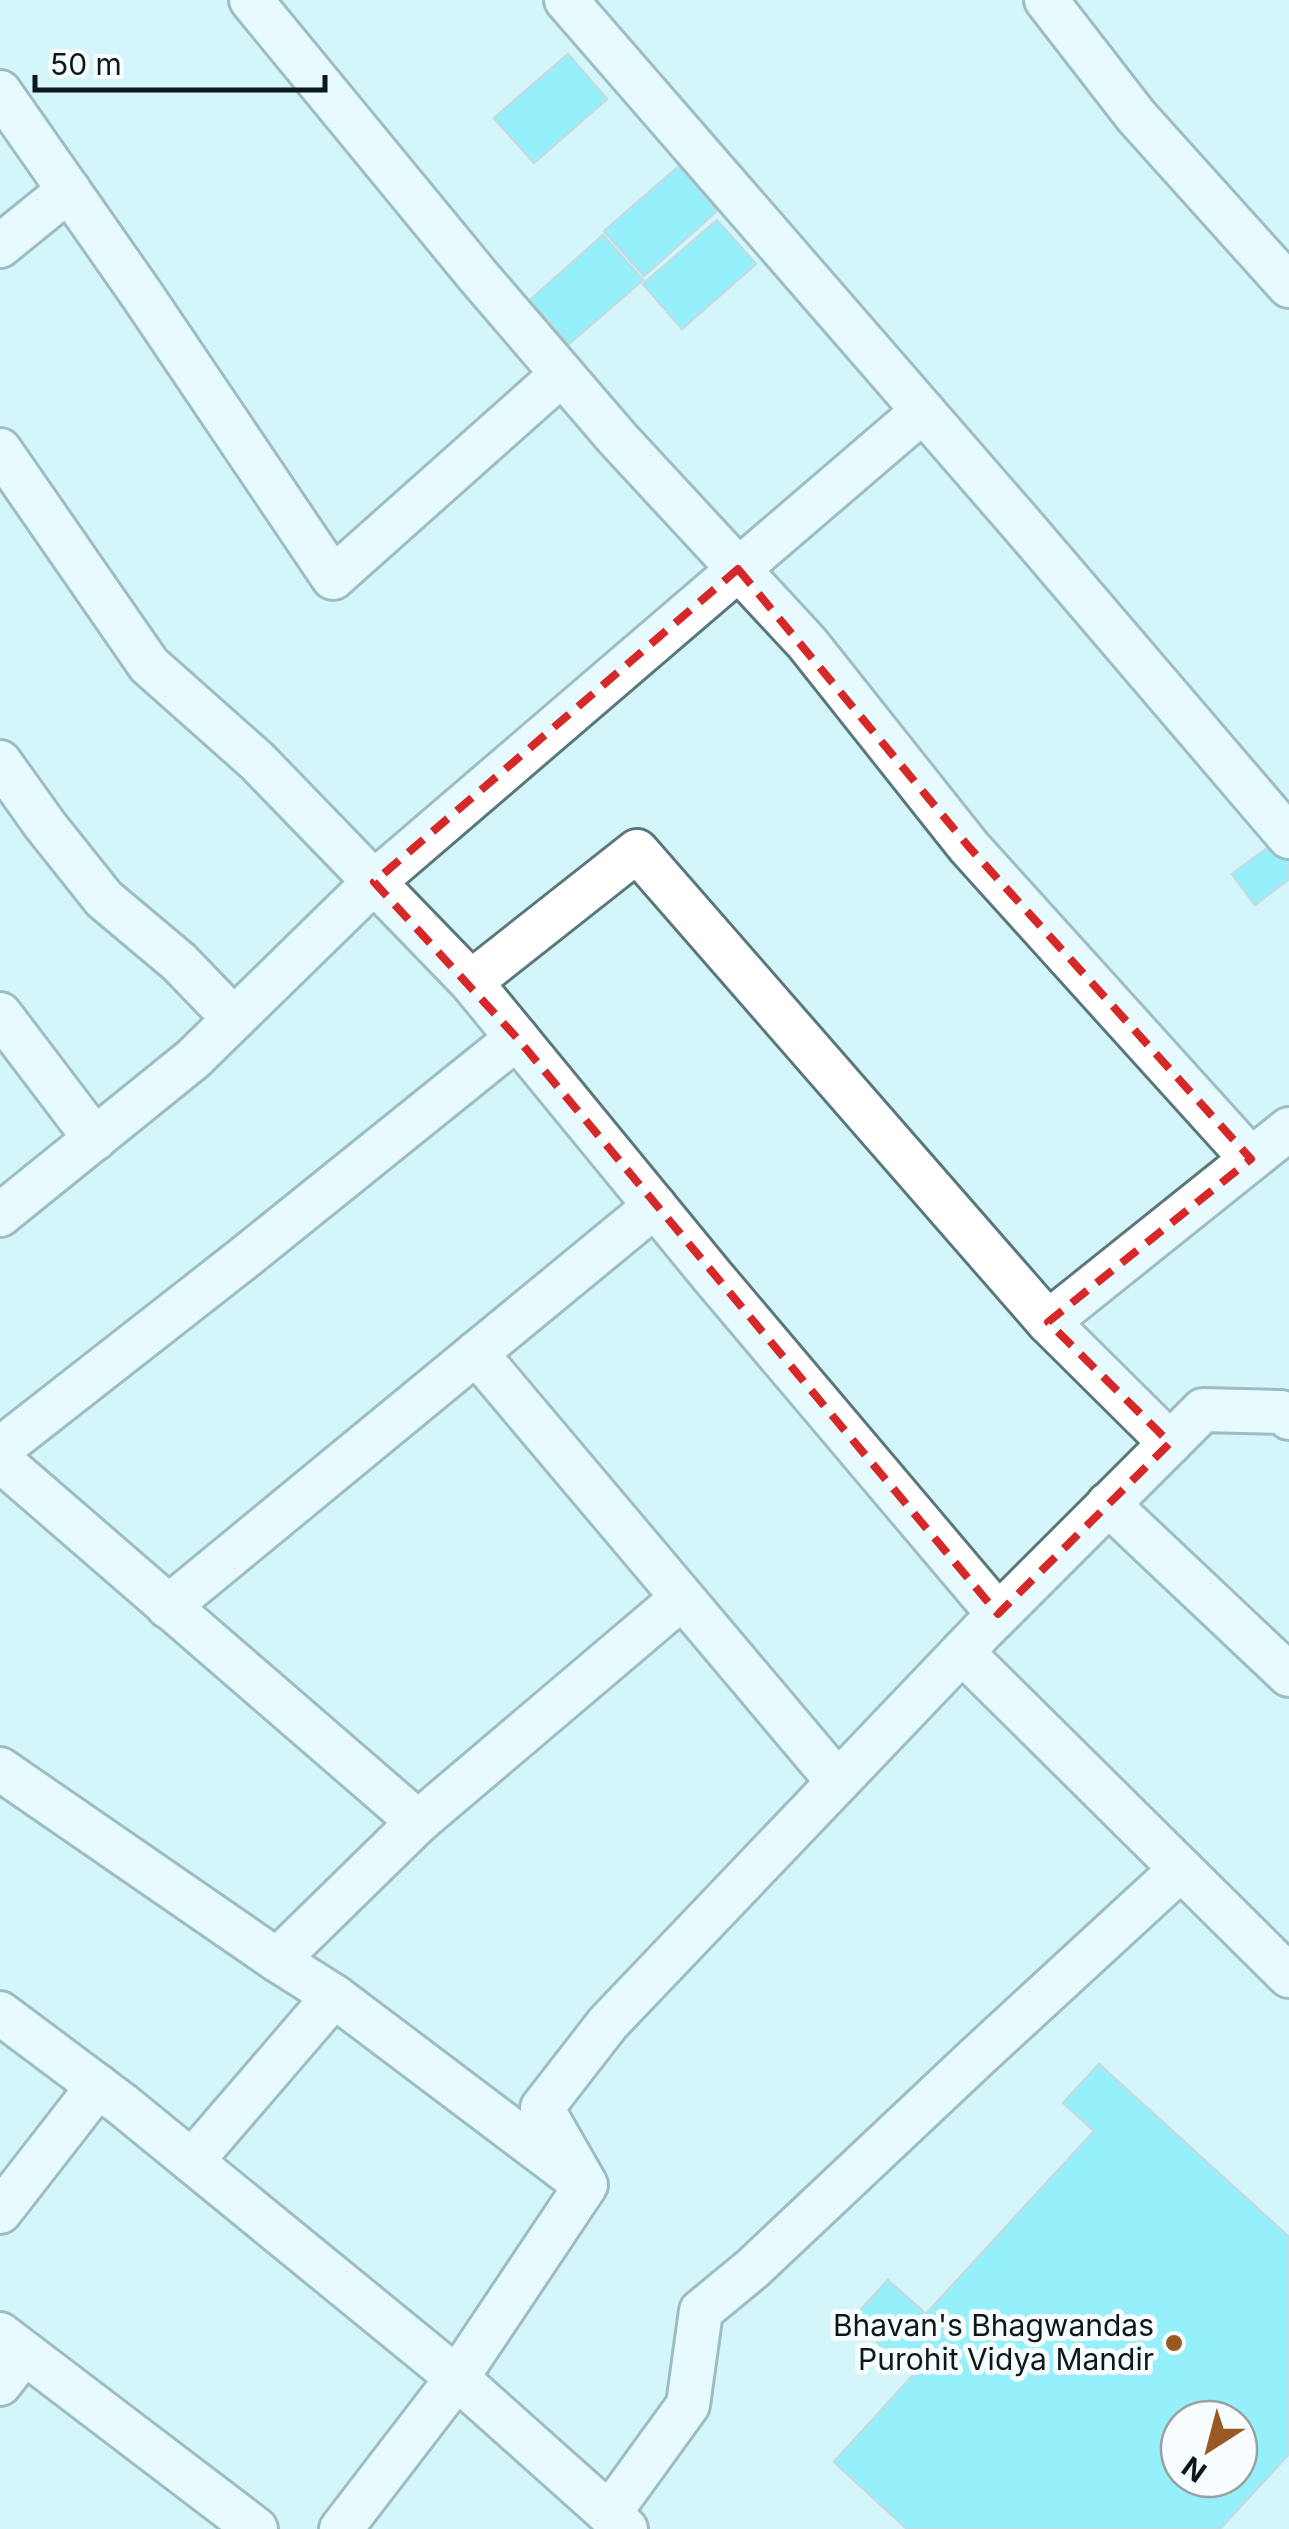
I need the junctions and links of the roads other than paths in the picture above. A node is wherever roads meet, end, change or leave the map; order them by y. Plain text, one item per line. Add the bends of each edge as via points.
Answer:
1 (250, 0) edge
2 (566, 0) edge
3 (1046, 0) edge
4 (0, 92) edge
5 (69, 190) junction
6 (0, 246) edge
7 (1289, 286) edge
8 (562, 374) junction
9 (922, 411) junction
10 (0, 450) edge
11 (738, 570) junction
12 (0, 762) edge
13 (1289, 837) edge
14 (374, 882) junction
15 (471, 982) junction
16 (0, 1014) edge
17 (234, 1019) junction
18 (517, 1038) junction
19 (1289, 1129) edge
20 (95, 1139) junction
21 (1251, 1160) junction
22 (655, 1206) junction
23 (0, 1215) edge
24 (1048, 1322) junction
25 (476, 1353) junction
26 (1286, 1409) edge
27 (1170, 1443) junction
28 (0, 1448) edge
29 (0, 1460) edge
30 (1108, 1504) junction
31 (682, 1598) junction
32 (168, 1607) junction
33 (998, 1614) junction
34 (962, 1652) junction
35 (1289, 1675) edge
36 (0, 1770) edge
37 (838, 1782) junction
38 (418, 1822) junction
39 (1181, 1870) junction
40 (277, 1960) junction
41 (1289, 1976) edge
42 (334, 1996) junction
43 (0, 2014) edge
44 (98, 2086) junction
45 (192, 2161) junction
46 (586, 2185) junction
47 (0, 2212) edge
48 (8, 2357) edge
49 (457, 2378) junction
50 (618, 2522) edge
51 (256, 2529) edge
52 (340, 2529) edge

1 - 8 street
2 - 9 street
3 - 7 street via 1136,116
4 - 5 street
5 - 6 street
5 - 8 street via 333,578
8 - 11 street
9 - 11 street
9 - 13 street
10 - 14 street via 149,665 257,760
11 - 14 street
11 - 21 street via 807,643 969,847
12 - 17 street via 104,899
14 - 15 street
14 - 17 street
15 - 18 street
15 - 24 street via 636,851
16 - 20 street
17 - 20 street
18 - 22 street
18 - 28 street
19 - 21 street
20 - 23 street
21 - 24 street
22 - 25 street
22 - 33 street
24 - 27 street
25 - 31 street
25 - 32 street
26 - 27 street via 1203,1410
27 - 30 street
29 - 32 street
30 - 33 street
30 - 35 street
31 - 37 street
31 - 38 street
32 - 38 street
33 - 34 street
34 - 37 street
34 - 39 street
36 - 40 street
37 - 46 street via 608,2023 542,2108
38 - 40 street
39 - 41 street
39 - 50 street via 701,2311 688,2405
40 - 42 street
42 - 45 street
42 - 46 street
43 - 44 street
44 - 45 street
44 - 47 street
45 - 49 street
46 - 49 street
48 - 51 street
49 - 50 street
49 - 52 street

